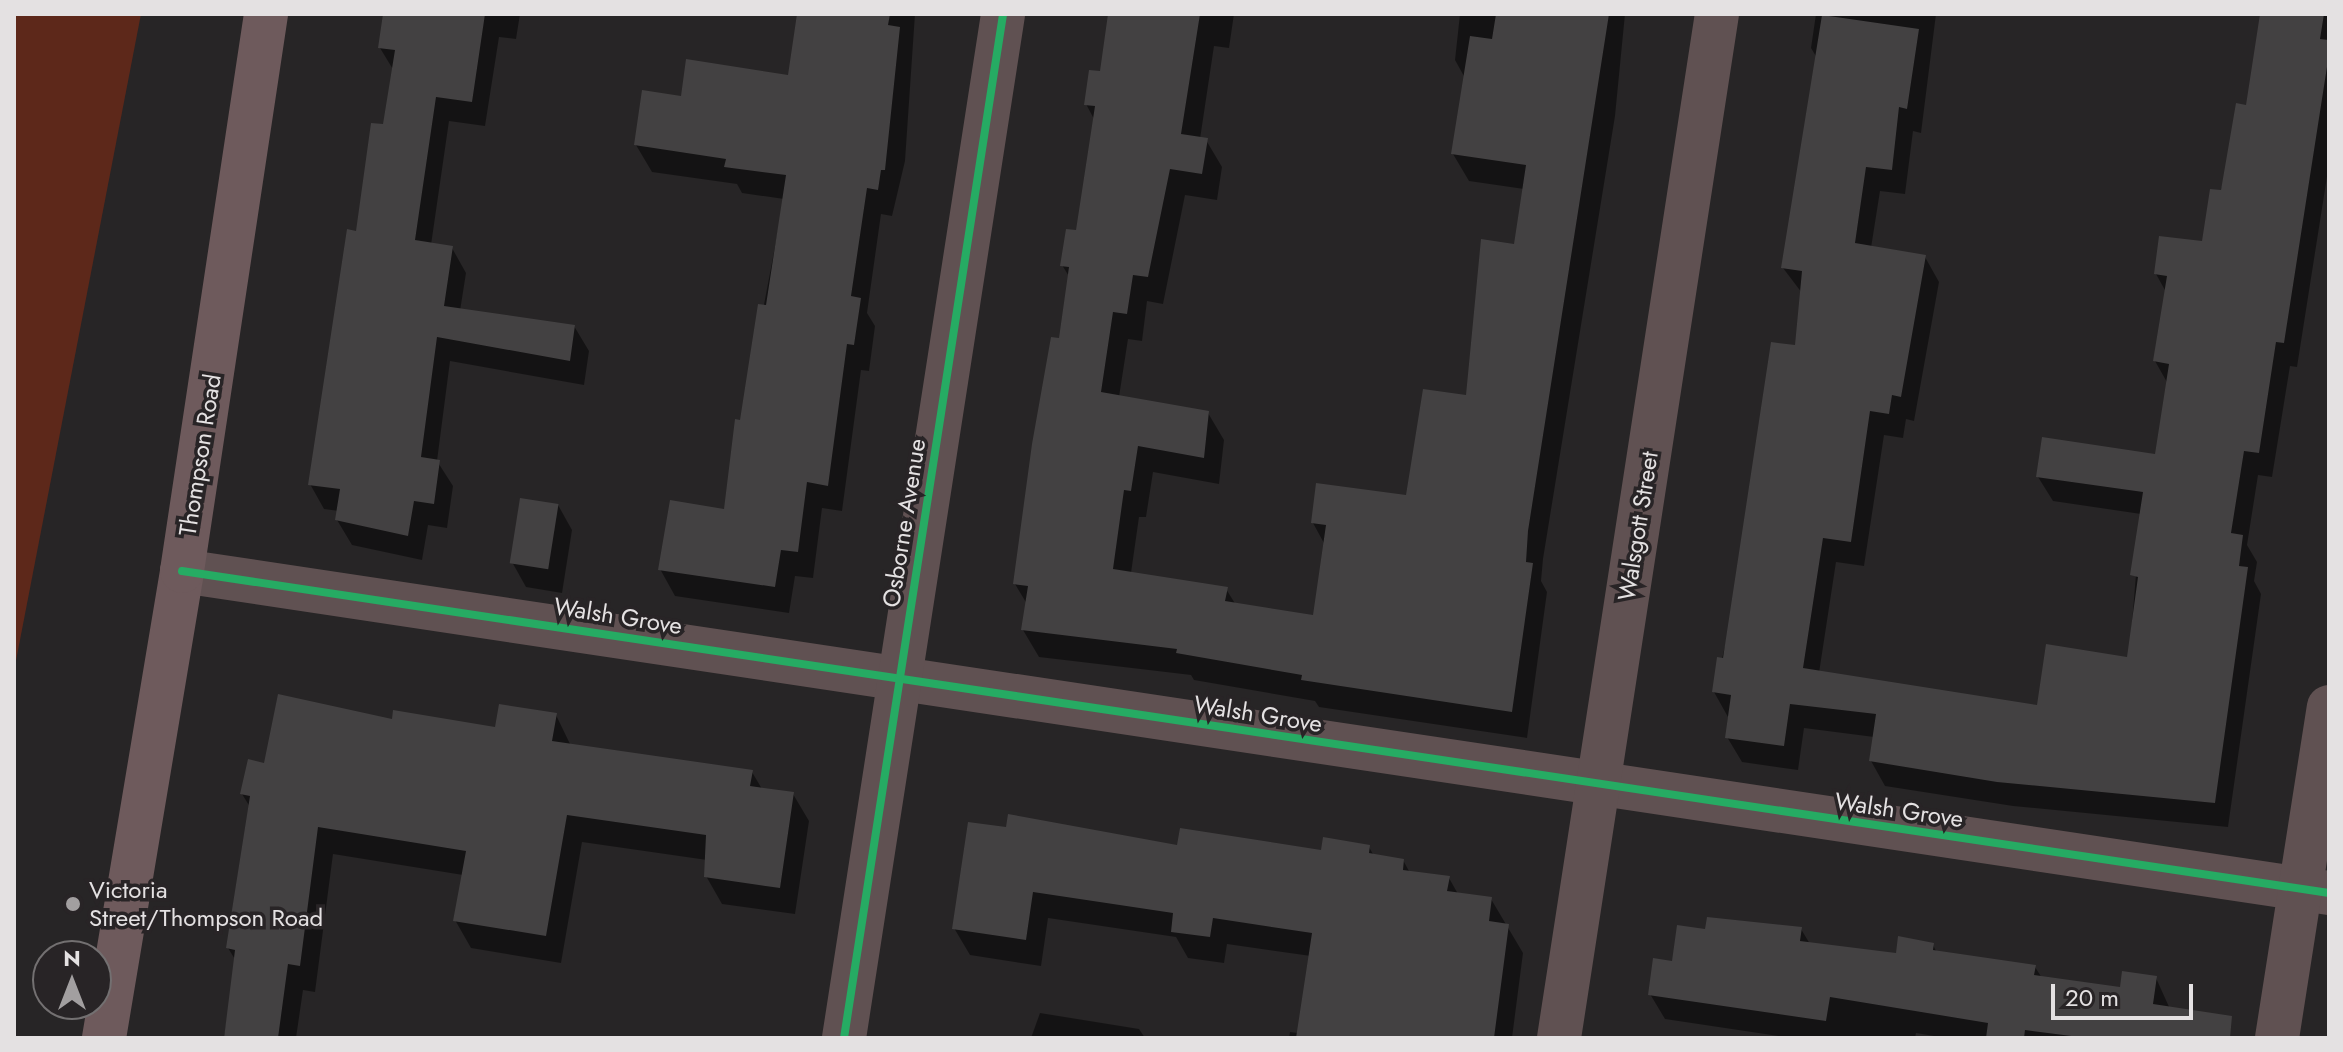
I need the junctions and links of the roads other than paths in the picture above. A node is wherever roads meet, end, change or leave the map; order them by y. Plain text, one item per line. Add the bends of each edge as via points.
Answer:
1 (266, 14) edge
2 (1003, 14) edge
3 (1717, 14) edge
4 (182, 571) junction
5 (900, 679) junction
6 (2329, 707) edge
7 (1597, 786) junction
8 (2315, 891) edge
9 (104, 1038) edge
10 (844, 1038) edge
11 (1559, 1038) edge
12 (2277, 1038) edge

1 - 4 main road, Thompson Road
2 - 5 street, Osborne Avenue
3 - 7 street, Walsgott Street
4 - 5 street, Walsh Grove
4 - 9 main road, Thompson Road
5 - 7 street, Walsh Grove
5 - 10 street, Osborne Avenue
6 - 8 street
7 - 8 street, Walsh Grove
7 - 11 street, Walsgott Street
8 - 12 street

